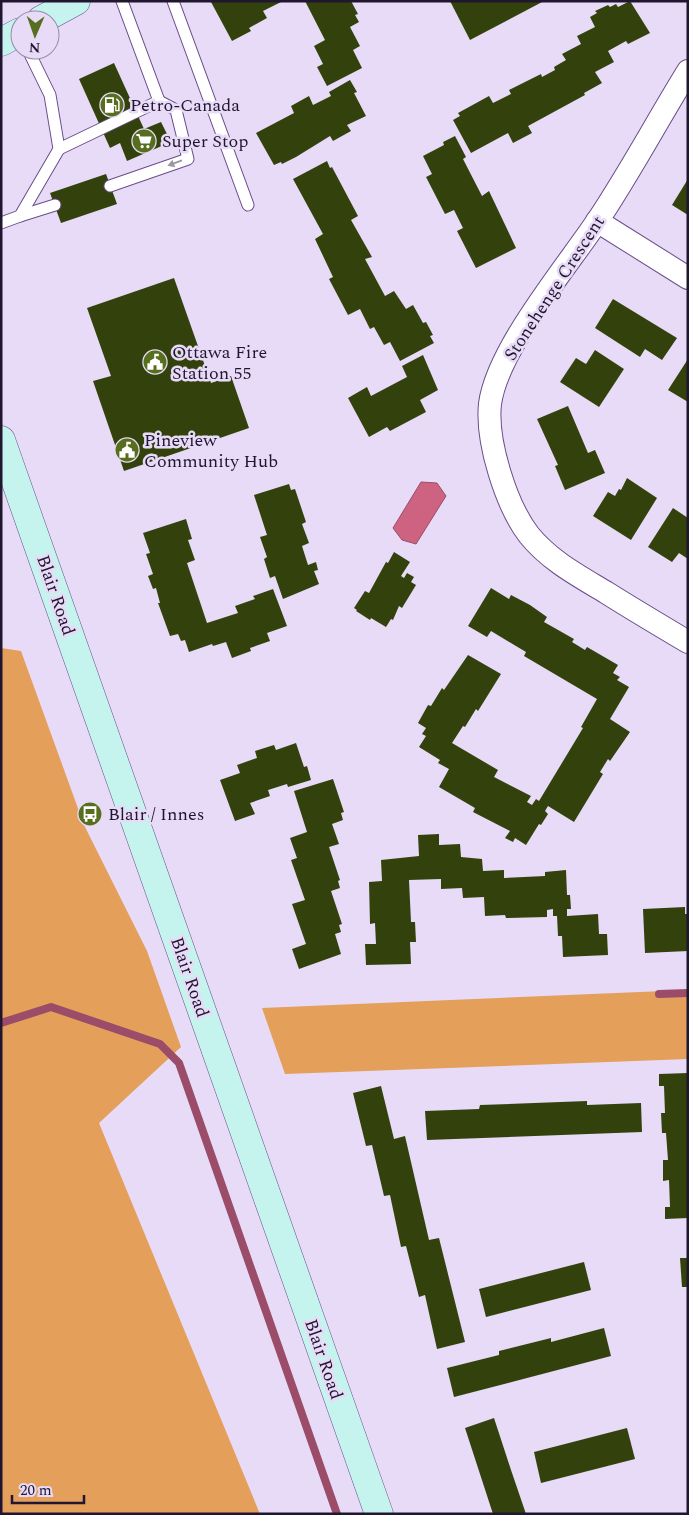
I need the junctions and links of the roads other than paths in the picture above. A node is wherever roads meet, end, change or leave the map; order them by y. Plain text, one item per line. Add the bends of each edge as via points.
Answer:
1 (76, 1) edge
2 (122, 1) edge
3 (173, 1) edge
4 (60, 11) edge
5 (34, 60) edge
6 (688, 71) edge
7 (159, 101) junction
8 (59, 149) junction
9 (110, 186) dead end
10 (55, 205) dead end
11 (248, 205) dead end
12 (20, 216) junction
13 (597, 221) junction
14 (1, 223) edge
15 (688, 278) edge
16 (1, 440) edge
17 (688, 642) edge
18 (379, 1514) edge

1 - 4 main road
2 - 7 lane
3 - 11 lane
5 - 8 lane via 50,95
6 - 13 street, Stonehenge Crescent
7 - 8 lane
7 -> 9 lane via 176,110 188,159
8 - 12 lane
10 - 12 lane
12 - 14 lane
13 - 15 street
13 - 17 street, Stonehenge Crescent via 516,338 498,377 490,403 489,432 494,459 529,535 558,564
16 - 18 main road, Blair Road

